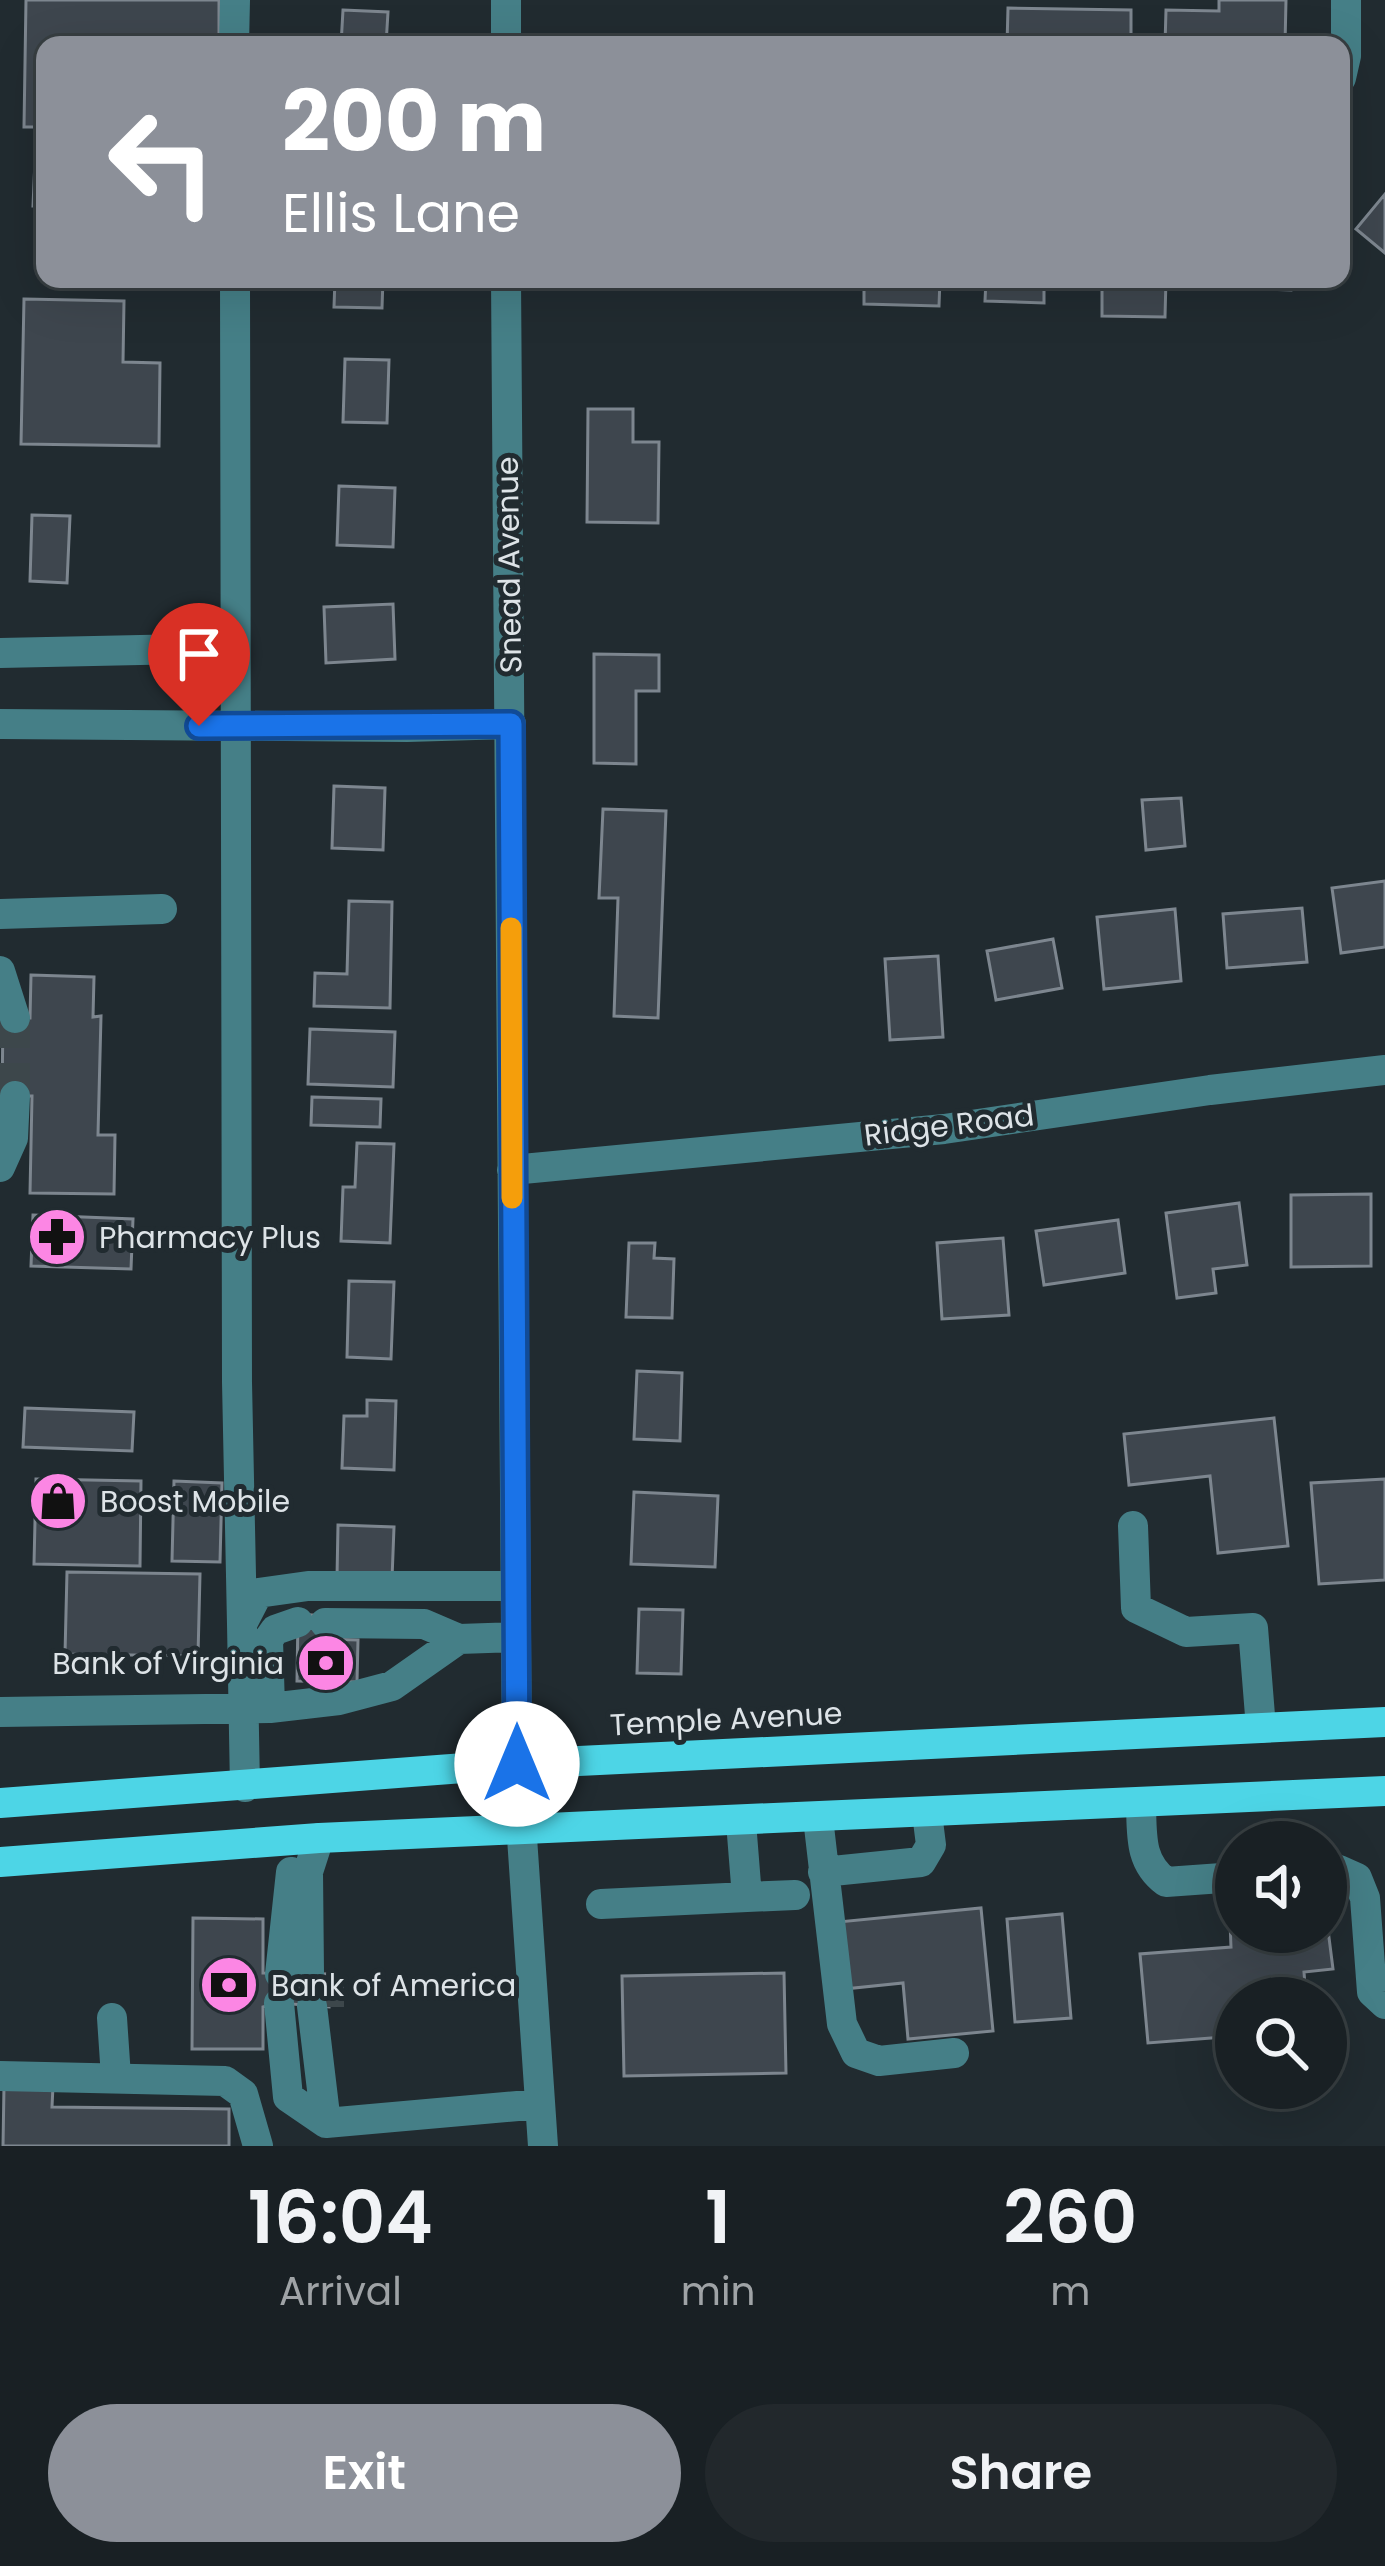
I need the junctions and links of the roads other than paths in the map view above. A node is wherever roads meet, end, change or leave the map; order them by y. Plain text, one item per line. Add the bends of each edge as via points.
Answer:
1 (235, 0) edge
2 (506, 0) edge
3 (1346, 0) edge
4 (234, 36) edge
5 (506, 36) edge
6 (1346, 36) edge
7 (235, 288) edge
8 (506, 288) edge
9 (234, 648) junction
10 (0, 653) edge
11 (0, 724) edge
12 (511, 724) junction
13 (233, 726) junction
14 (162, 909) dead end
15 (0, 914) edge
16 (0, 971) edge
17 (15, 1018) tunnel mouth
18 (1385, 1070) edge
19 (15, 1096) tunnel mouth
20 (0, 1167) edge
21 (512, 1170) junction
22 (1133, 1526) dead end
23 (515, 1586) junction
24 (242, 1624) junction
25 (515, 1637) junction
26 (459, 1640) junction
27 (257, 1708) junction
28 (0, 1712) edge
29 (1385, 1722) edge
30 (1261, 1728) junction
31 (517, 1764) junction
32 (244, 1786) junction
33 (1385, 1791) edge
34 (0, 1803) edge
35 (1141, 1803) junction
36 (928, 1813) junction
37 (818, 1818) junction
38 (741, 1822) junction
39 (519, 1832) junction
40 (304, 1839) junction
41 (0, 1862) edge
42 (823, 1872) junction
43 (1347, 1873) edge
44 (1215, 1878) edge
45 (795, 1895) dead end
46 (747, 1897) junction
47 (601, 1904) dead end
48 (299, 1981) junction
49 (1385, 2003) edge
50 (320, 2007) tunnel mouth
51 (112, 2018) dead end
52 (954, 2053) dead end
53 (0, 2075) edge
54 (116, 2077) junction
55 (540, 2104) junction
56 (330, 2122) junction
57 (258, 2146) edge
58 (543, 2146) edge

1 - 4 street
2 - 5 street
3 - 6 street
7 - 9 street
8 - 12 street, Snead Avenue
9 - 10 street
9 - 13 street
11 - 13 street
12 - 13 street
12 - 21 street, Snead Avenue
13 - 24 street
14 - 15 street
16 - 17 street
18 - 21 street, Ridge Road via 944,1129
19 - 20 street via 13,1138
21 - 23 street, Snead Avenue
22 - 30 street via 1136,1608 1186,1632 1253,1628
23 - 24 street via 308,1586 258,1593
23 - 25 street, Snead Avenue
24 - 27 street
25 - 26 street
25 - 31 street, Snead Avenue
26 - 27 street via 392,1686
26 - 27 street via 424,1624 274,1630
27 - 28 street
27 - 32 street
29 - 30 main road, Temple Avenue
30 - 31 main road, Temple Avenue
31 - 32 main road, Temple Avenue
31 - 39 street, Snead Avenue
32 - 34 main road, Temple Avenue
33 - 35 main road
35 - 36 main road
35 - 44 street via 1151,1871 1166,1882
36 - 37 main road
36 - 42 street via 931,1845 921,1862
37 - 38 main road
37 - 42 street
38 - 39 main road
38 - 46 street
39 - 40 main road
39 - 55 street, Snead Avenue
40 - 41 main road
40 - 48 street
40 - 48 street via 291,1874
42 - 52 street via 842,2024 856,2053 879,2060
43 - 49 street via 1358,1877 1365,1898 1372,1992
45 - 46 street
46 - 47 street
48 - 56 street via 288,2097
50 - 56 street
51 - 54 street
53 - 54 street
54 - 57 street via 225,2081 243,2095
55 - 56 street
55 - 58 street, Snead Avenue

